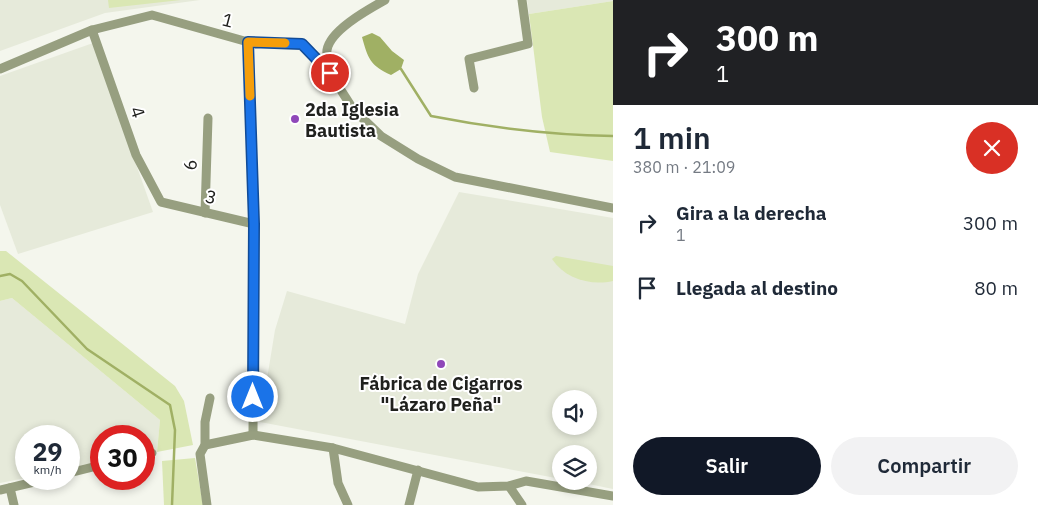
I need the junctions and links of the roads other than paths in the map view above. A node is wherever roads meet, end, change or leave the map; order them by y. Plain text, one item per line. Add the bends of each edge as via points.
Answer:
1 (385, 0) edge
2 (522, 0) edge
3 (92, 30) junction
4 (248, 42) junction
5 (0, 69) edge
6 (330, 73) junction
7 (474, 88) dead end
8 (208, 118) dead end
9 (161, 202) joint
10 (613, 208) edge
11 (205, 213) junction
12 (254, 224) junction
13 (210, 398) dead end
14 (253, 435) junction
15 (205, 445) junction
16 (333, 448) junction
17 (418, 470) junction
18 (509, 486) junction
19 (15, 487) edge
20 (10, 488) junction
21 (0, 490) edge
22 (613, 496) edge
23 (14, 505) edge
24 (207, 505) edge
25 (348, 505) edge
26 (408, 505) edge
27 (522, 505) edge

1 - 6 street via 365,11 331,38 327,51
2 - 7 street via 528,44 469,59
3 - 4 street, 1 via 152,15
3 - 5 street, 1
3 - 9 street, 4 via 136,155
4 - 6 street, 1 via 302,44
4 - 12 street
6 - 10 street, 1 via 353,109 382,136 455,177
8 - 11 street, 6
9 - 11 street, 3
11 - 12 street, 3
12 - 14 street
13 - 15 street
14 - 15 street
14 - 16 street
15 - 24 street via 200,454
16 - 17 street
16 - 25 street via 338,483
17 - 18 street via 478,487
17 - 26 street
18 - 22 street via 526,482
18 - 27 street
19 - 20 street
20 - 21 street
20 - 23 street

